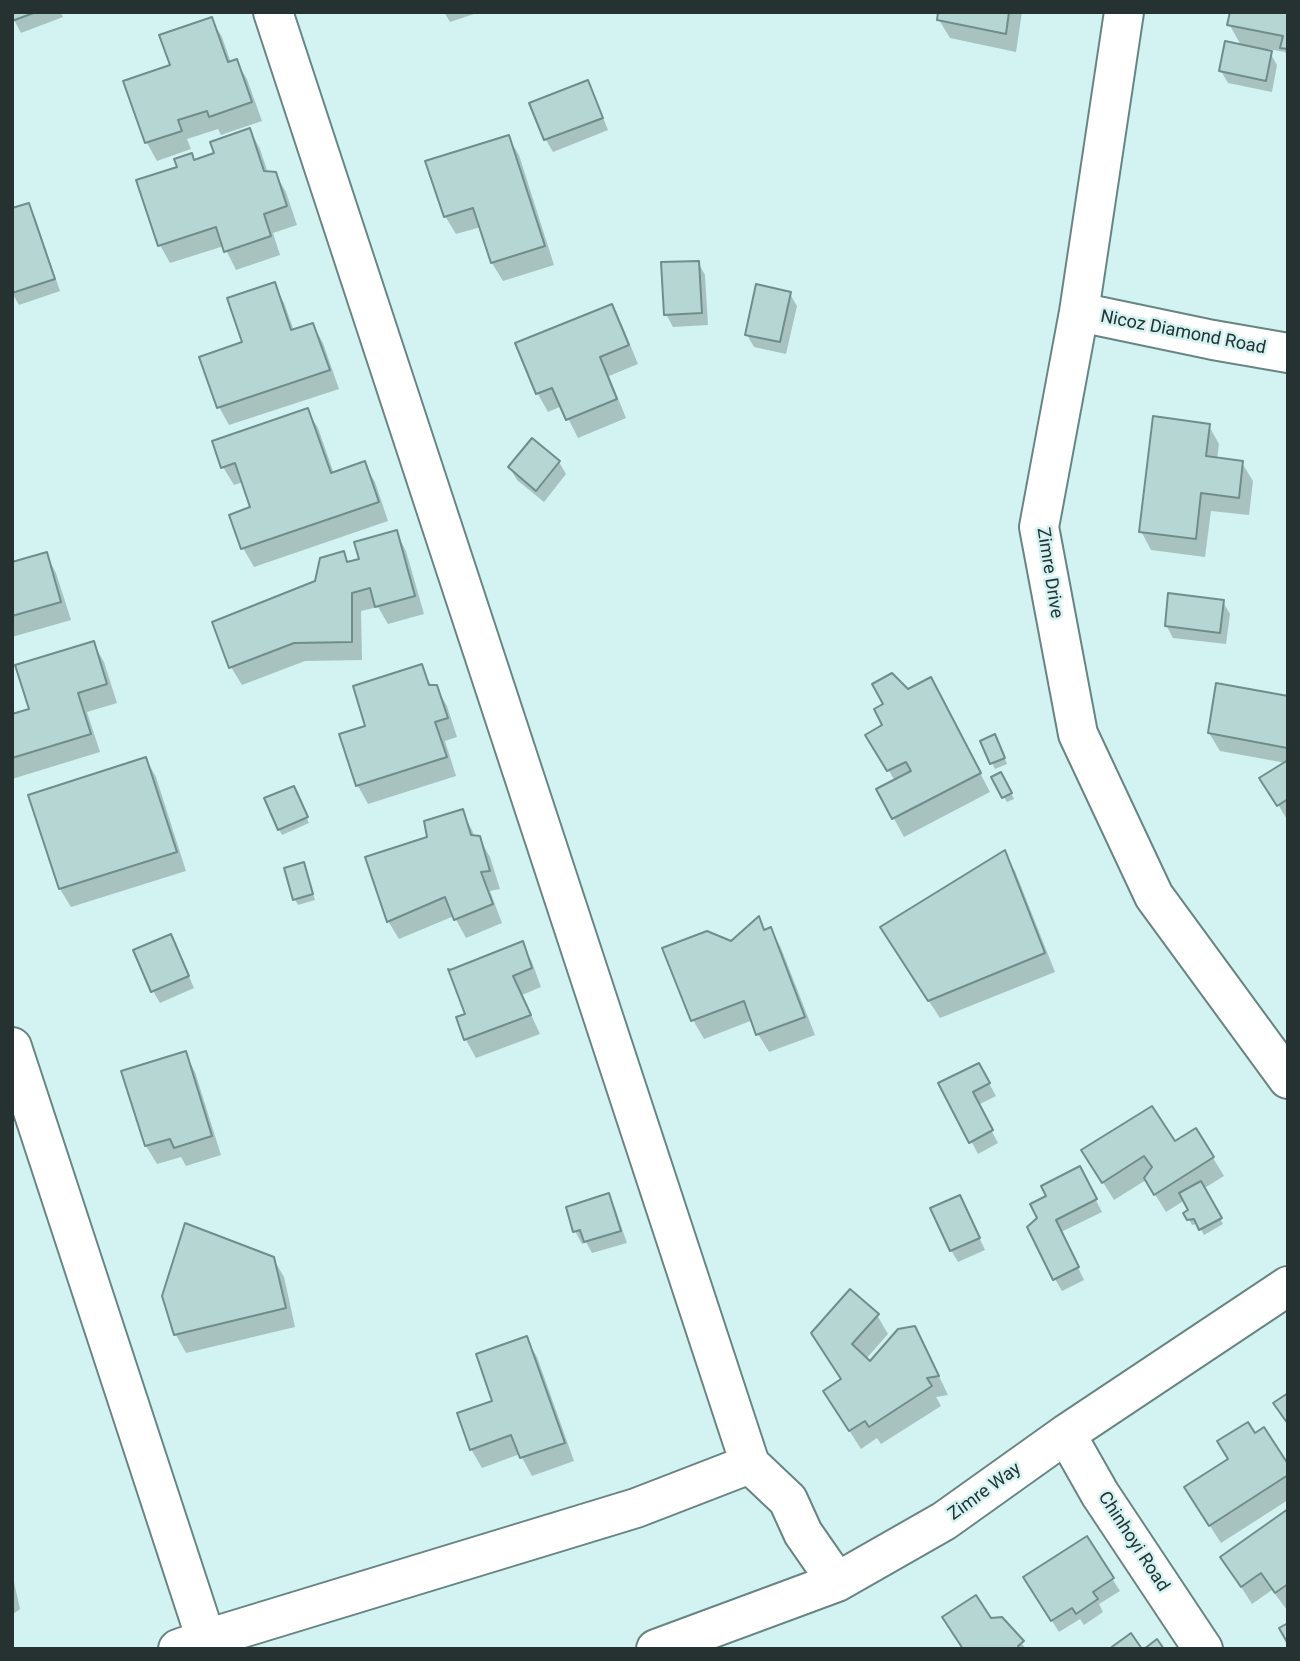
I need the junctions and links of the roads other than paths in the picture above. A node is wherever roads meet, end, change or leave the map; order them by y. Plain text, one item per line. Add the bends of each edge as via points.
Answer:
1 (273, 12) edge
2 (1124, 12) edge
3 (1079, 312) junction
4 (1288, 353) edge
5 (12, 1047) edge
6 (1288, 1079) edge
7 (1288, 1286) edge
8 (1066, 1434) junction
9 (750, 1464) junction
10 (836, 1582) junction
11 (192, 1644) edge
12 (656, 1649) edge
13 (1203, 1649) edge

1 - 9 street
2 - 3 street, Zimre Drive
3 - 4 street, Nicoz Diamond Road
3 - 6 street, Zimre Drive via 1039,527 1078,734 1154,896
5 - 11 street
7 - 8 street, Zimre Way
8 - 10 street, Zimre Way via 944,1521
8 - 13 street, Chinhoyi Road via 1100,1494
9 - 10 street via 788,1500 803,1533
9 - 11 street via 636,1508
10 - 12 street, Zimre Way

